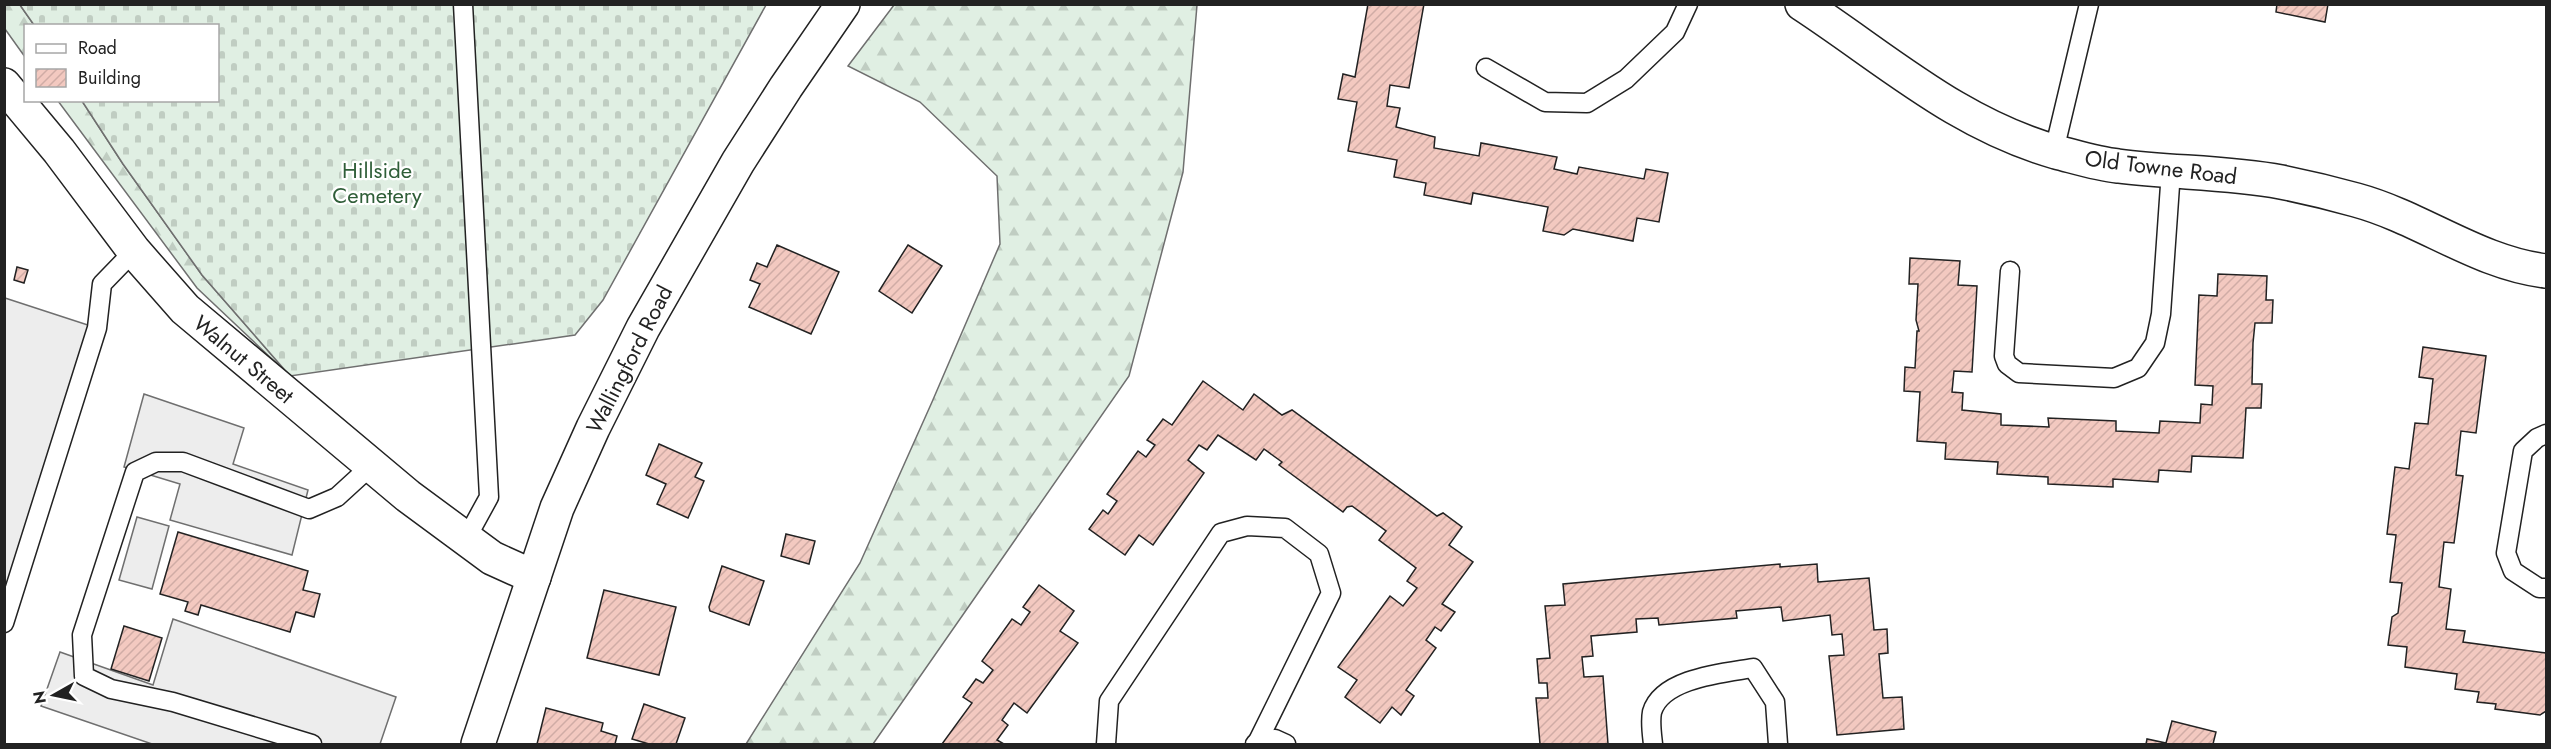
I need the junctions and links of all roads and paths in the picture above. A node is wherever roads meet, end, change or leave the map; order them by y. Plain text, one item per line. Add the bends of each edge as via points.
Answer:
1 (463, 4) edge
2 (843, 4) edge
3 (1688, 4) edge
4 (1802, 4) edge
5 (2089, 4) edge
6 (1486, 68) dead end
7 (4, 85) edge
8 (2054, 151) junction
9 (2171, 171) junction
10 (134, 251) junction
11 (2010, 271) dead end
12 (2547, 271) edge
13 (2547, 434) edge
14 (372, 465) junction
15 (465, 539) junction
16 (534, 577) junction
17 (2547, 588) edge
18 (4, 623) edge
19 (1257, 743) edge
20 (312, 744) edge
21 (478, 744) edge
22 (1106, 744) edge
23 (1286, 744) edge
24 (1653, 744) edge
25 (1778, 744) edge

1 - 15 lane via 489,497
2 - 16 street, Wallingford Road via 738,162 643,328 556,508
3 - 6 lane via 1675,32 1626,79 1587,103 1545,102
4 - 8 street, Old Towne Road via 1932,96 1990,127
5 - 8 lane
7 - 10 street, Walnut Street via 59,150
8 - 9 street, Old Towne Road via 2115,166
9 - 11 lane via 2161,314 2155,343 2138,368 2114,378 2019,373 2007,364 2004,356
9 - 12 street, Old Towne Road via 2280,182 2359,201 2493,258
10 - 14 street, Walnut Street via 185,309
10 - 18 lane via 102,284 97,328
13 - 17 lane via 2523,451 2506,553 2513,571 2539,588
14 - 15 street, Walnut Street
14 - 20 lane via 338,497 309,509 183,462 156,462 135,472 82,635 84,676 111,689 173,702
15 - 16 street, Walnut Street via 492,558
16 - 21 street, Wallingford Road
19 - 22 lane via 1331,593 1319,554 1285,528 1247,526 1221,533 1109,701
19 - 23 lane via 1275,739
24 - 25 lane via 1651,714 1656,702 1672,688 1703,677 1753,668 1775,702

